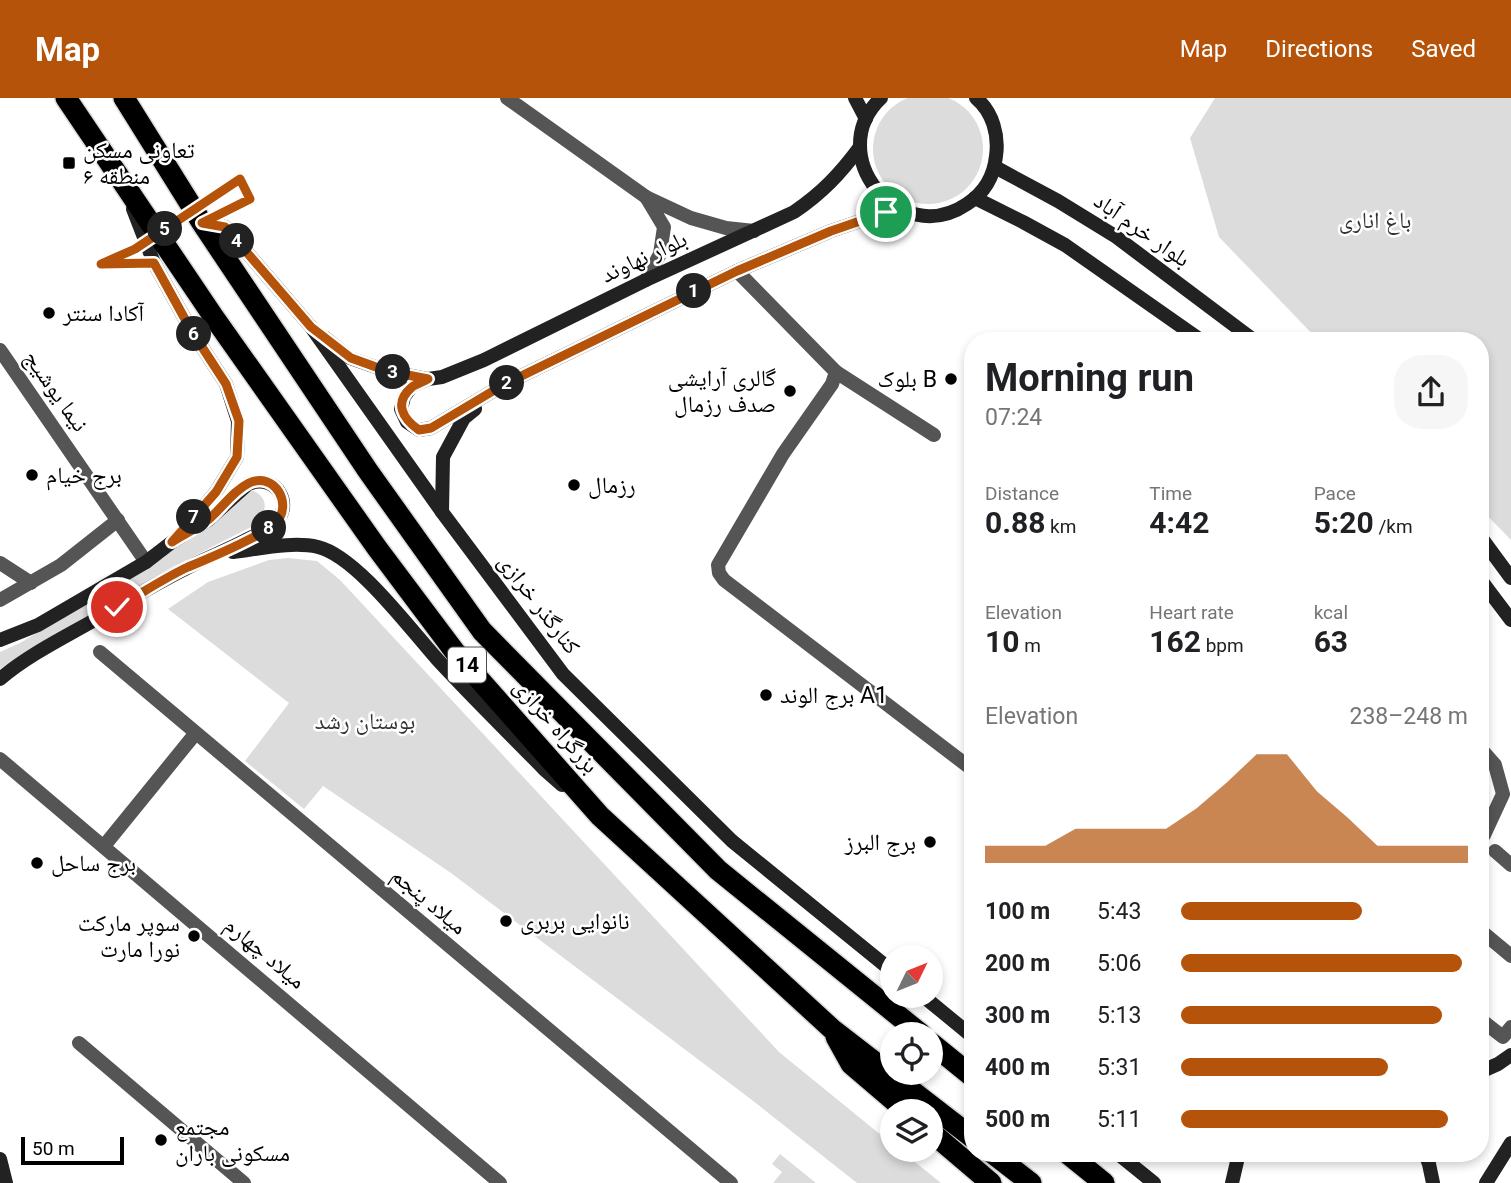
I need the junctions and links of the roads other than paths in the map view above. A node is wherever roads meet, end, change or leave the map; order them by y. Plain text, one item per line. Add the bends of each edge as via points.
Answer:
1 (66, 98) edge
2 (124, 98) edge
3 (508, 98) edge
4 (855, 98) edge
5 (881, 98) edge
6 (976, 98) edge
7 (866, 119) junction
8 (860, 147) junction
9 (995, 167) junction
10 (121, 179) junction
11 (646, 197) junction
12 (975, 198) junction
13 (907, 212) junction
14 (202, 223) junction
15 (754, 231) junction
16 (737, 271) junction
17 (646, 280) junction
18 (311, 327) junction
19 (1189, 332) edge
20 (1243, 332) edge
21 (0, 350) edge
22 (836, 372) junction
23 (428, 379) junction
24 (503, 385) junction
25 (934, 435) dead end
26 (442, 512) junction
27 (118, 520) junction
28 (172, 542) junction
29 (1489, 548) edge
30 (221, 554) junction
31 (146, 562) junction
32 (0, 563) edge
33 (1511, 578) edge
34 (31, 583) junction
35 (1489, 591) edge
36 (0, 600) edge
37 (1511, 620) edge
38 (0, 640) edge
39 (100, 652) dead end
40 (0, 679) edge
41 (195, 734) junction
42 (0, 759) edge
43 (1489, 759) edge
44 (964, 763) edge
45 (600, 816) junction
46 (1489, 824) edge
47 (104, 846) junction
48 (1495, 851) dead end
49 (1511, 865) edge
50 (1489, 938) edge
51 (1511, 956) edge
52 (880, 961) edge
53 (938, 1008) edge
54 (906, 1022) edge
55 (1489, 1023) edge
56 (832, 1030) junction
57 (964, 1030) edge
58 (1507, 1032) edge
59 (79, 1043) dead end
60 (943, 1053) edge
61 (1511, 1055) edge
62 (1489, 1068) edge
63 (964, 1070) edge
64 (892, 1099) edge
65 (964, 1131) edge
66 (943, 1142) edge
67 (1511, 1143) edge
68 (0, 1159) edge
69 (964, 1161) edge
70 (966, 1162) edge
71 (1004, 1162) edge
72 (1078, 1162) edge
73 (1128, 1162) edge
74 (1238, 1162) edge
75 (1428, 1162) edge
76 (6, 1183) edge
77 (244, 1183) edge
78 (500, 1183) edge
79 (731, 1183) edge
80 (990, 1183) edge
81 (1031, 1183) edge
82 (1104, 1183) edge
83 (1154, 1183) edge
84 (1232, 1183) edge
85 (1433, 1183) edge
86 (1486, 1183) edge

1 - 10 highway, بزرگراه خرازی / 14
2 - 14 highway, بزرگراه خرازی / 14
3 - 11 street
4 - 7 street
5 - 7 street
6 - 9 street via 993,121 998,144
7 - 8 street
8 - 13 street via 863,168 873,187
8 - 15 street, بلوار نهاوند via 816,197
9 - 12 street
9 - 20 street, بلوار خرم آباد via 1115,236
10 - 28 street via 154,263 226,384 239,421 237,457 216,492
10 - 45 highway, بزرگراه خرازی / 14 via 213,316 455,652
11 - 15 street via 691,218
11 - 17 street via 664,227 660,254
12 - 13 street via 943,215
12 - 19 street via 1065,244
13 - 16 street via 886,212 842,227
14 - 18 street, کنارگذر خرازی via 225,227
14 - 54 highway, بزرگراه خرازی / 14 via 482,631 718,870
15 - 17 street, بلوار نهاوند
16 - 22 street
16 - 24 street
17 - 23 street, بلوار نهاوند via 484,360
18 - 23 street via 351,358
18 - 26 street, کنارگذر خرازی
21 - 27 street, نیما یوشیج
22 - 25 street
22 - 44 street via 737,531 718,565 719,573
23 - 24 street via 412,386 401,409 407,422 419,430 431,428
24 - 26 street via 464,418 443,457
26 - 52 street, کنارگذر خرازی via 563,674 733,841
27 - 31 street, نیما یوشیج
27 - 34 street
28 - 30 street via 208,520 248,484 271,484 282,496 283,511 274,525
28 - 31 street
29 - 33 street
30 - 40 street via 117,607
30 - 45 street via 290,546 318,547 337,555 545,770
31 - 38 street via 38,625
32 - 34 street
34 - 36 street
35 - 37 street
39 - 41 street, میلاد پنجم
41 - 47 street
41 - 79 street, میلاد پنجم
42 - 47 street, میلاد چهارم
43 - 46 street via 1503,794
45 - 56 highway, بزرگراه خرازی / 14
47 - 78 street, میلاد چهارم
48 - 49 street
50 - 51 street
53 - 57 street
55 - 58 street
56 - 64 highway via 851,1064
56 - 65 highway, بزرگراه خرازی / 14
59 - 77 street
60 - 63 highway
61 - 62 street
66 - 69 highway
67 - 86 street
68 - 76 street
70 - 80 highway
71 - 81 highway
72 - 82 highway
73 - 83 street
74 - 84 street
75 - 85 street

